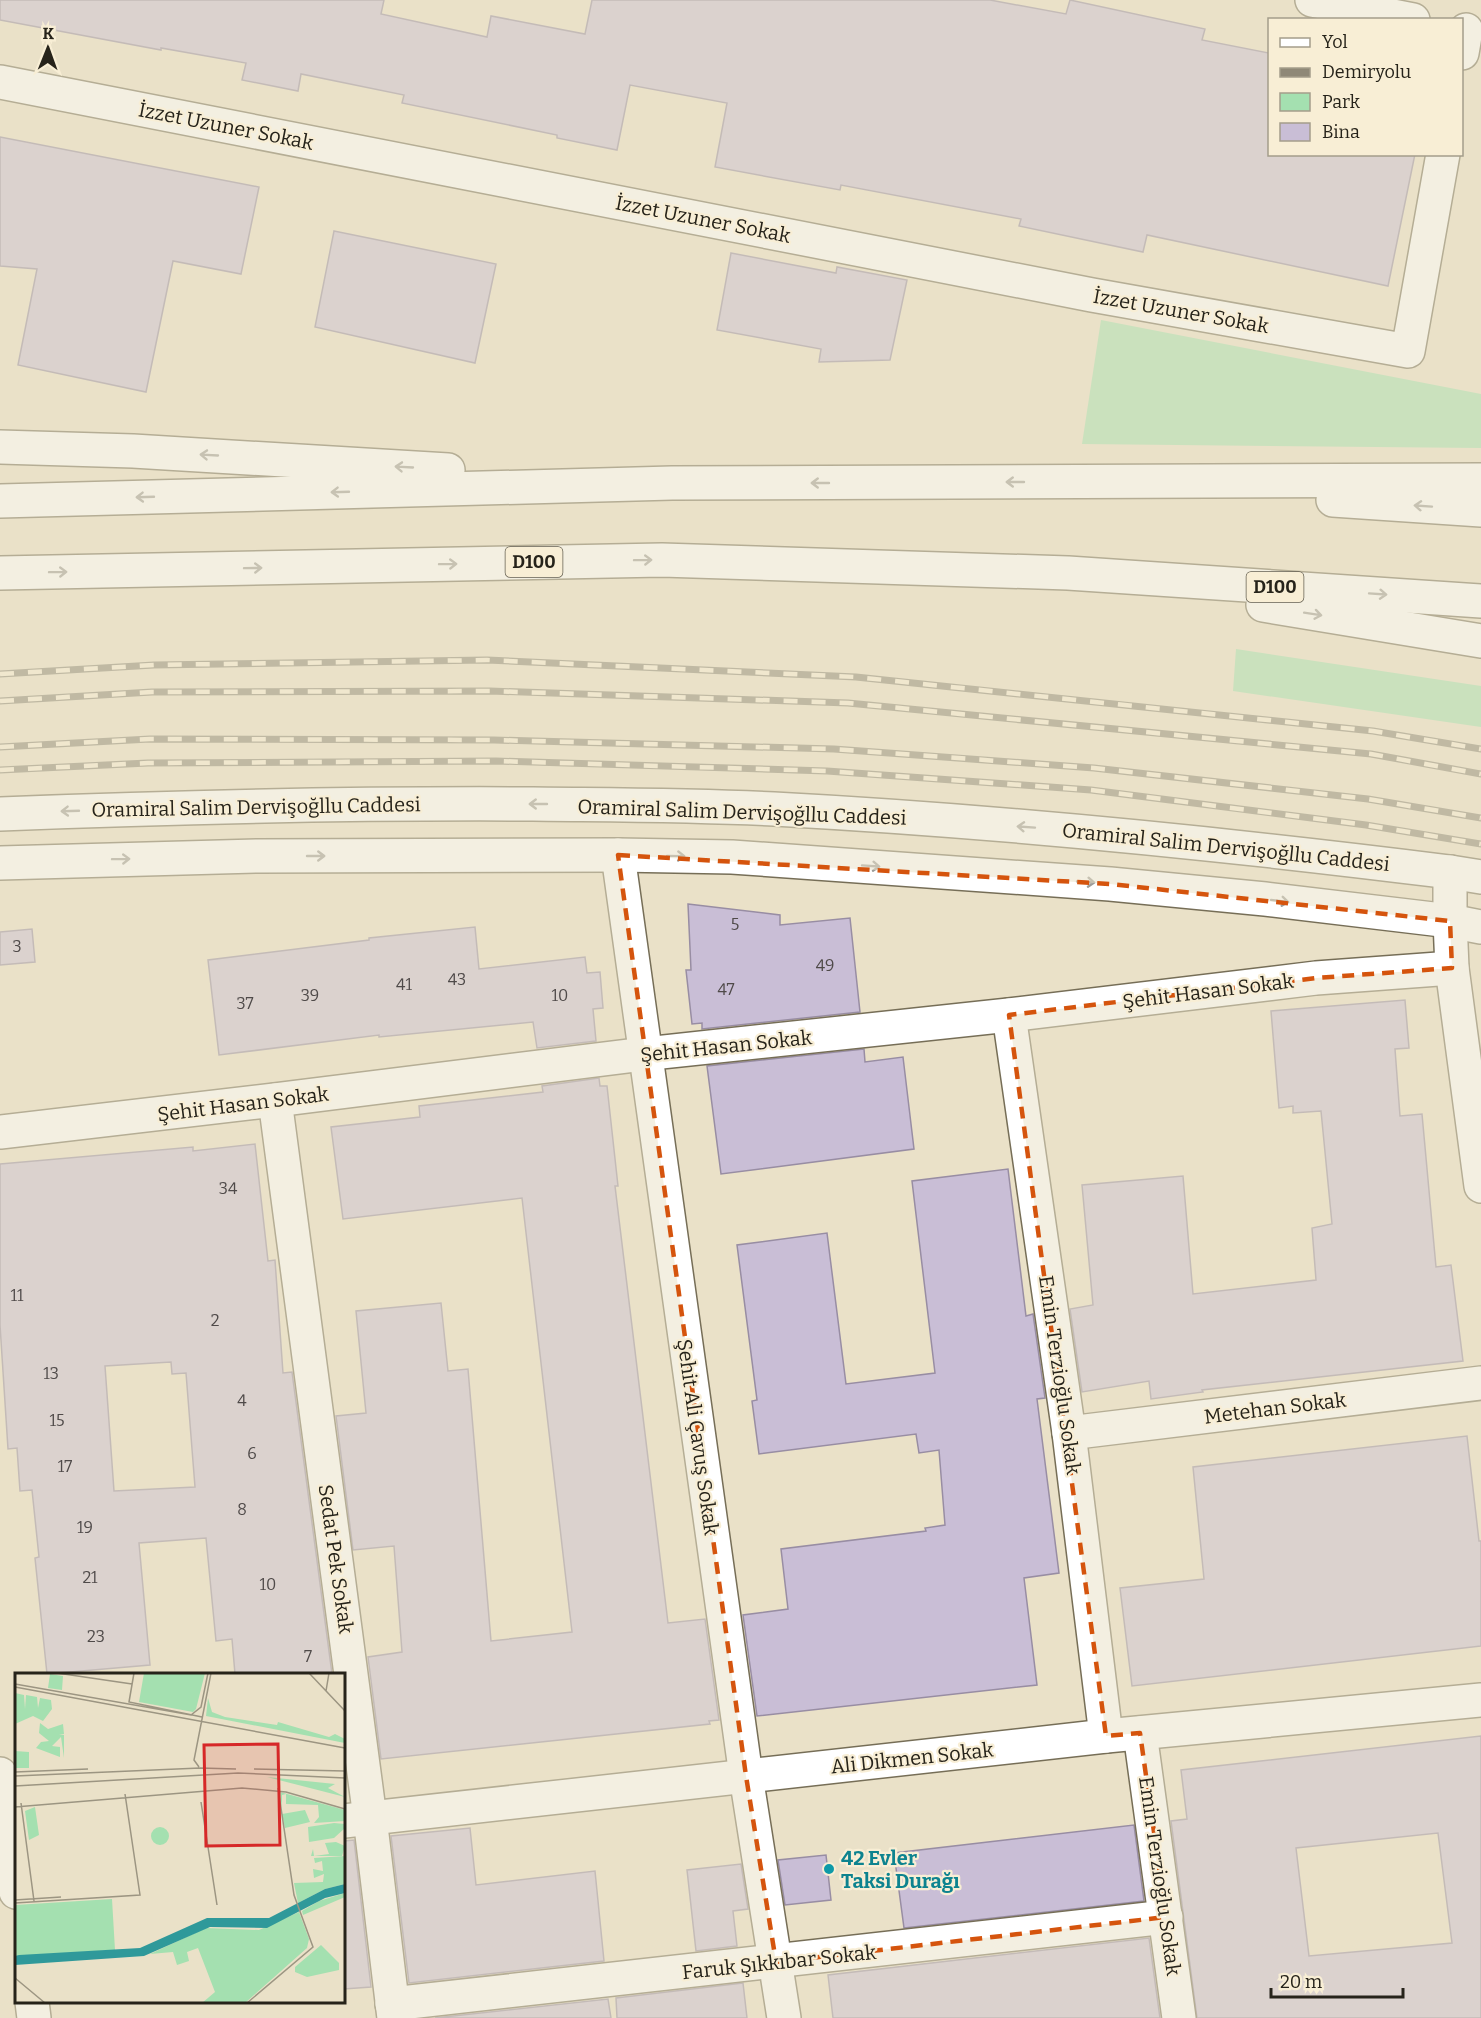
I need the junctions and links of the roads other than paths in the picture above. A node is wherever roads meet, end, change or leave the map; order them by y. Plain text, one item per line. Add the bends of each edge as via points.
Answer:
1 (1312, 0) edge
2 (1403, 18) edge
3 (0, 82) edge
4 (1443, 156) edge
5 (0, 447) edge
6 (1481, 480) edge
7 (1073, 482) junction
8 (672, 483) junction
9 (0, 501) edge
10 (1481, 510) edge
11 (0, 573) edge
12 (1068, 573) junction
13 (1481, 601) edge
14 (1481, 641) edge
15 (0, 814) edge
16 (618, 855) junction
17 (0, 863) edge
18 (1466, 874) edge
19 (1465, 924) edge
20 (1452, 968) junction
21 (1010, 1015) junction
22 (644, 1054) junction
23 (275, 1100) junction
24 (0, 1132) edge
25 (1481, 1186) edge
26 (1481, 1383) edge
27 (1069, 1433) junction
28 (340, 1673) edge
29 (1481, 1700) edge
30 (345, 1715) edge
31 (1140, 1733) junction
32 (1106, 1736) junction
33 (0, 1774) edge
34 (746, 1776) junction
35 (357, 1820) edge
36 (15, 1872) edge
37 (1166, 1917) junction
38 (776, 1962) junction
39 (32, 2003) edge
40 (393, 2011) edge
41 (34, 2018) edge
42 (784, 2018) edge
43 (1179, 2018) edge

1 - 2 main road
3 - 4 main road, İzzet Uzuner Sokak via 1092,295 1408,351
8 -> 5 main road
6 - 7 main road
7 -> 8 main road
10 -> 7 main road
8 -> 9 main road
11 -> 12 main road, D100 via 662,560
12 -> 13 main road, D100
12 -> 14 main road
18 -> 15 main road, Oramiral Salim Dervişoğllu Caddesi via 1106,833 772,809 382,803
17 -> 16 main road via 257,856
16 -> 19 main road via 732,857 1110,884
16 - 22 main road, Şehit Ali Çavuş Sokak
18 - 19 main road
19 - 20 main road
20 - 21 main road, Şehit Hasan Sokak via 1316,978
20 - 25 main road
21 - 22 main road, Şehit Hasan Sokak
21 - 27 main road, Emin Terzioğlu Sokak
22 - 23 main road, Şehit Hasan Sokak
22 - 34 main road, Şehit Ali Çavuş Sokak
23 - 24 main road, Şehit Hasan Sokak
23 - 28 main road, Sedat Pek Sokak
26 - 27 main road, Metehan Sokak
27 - 32 main road, Emin Terzioğlu Sokak
29 - 31 main road, Ali Dikmen Sokak
30 - 35 main road, Sedat Pek Sokak
31 - 32 main road, Ali Dikmen Sokak
31 - 37 main road, Emin Terzioğlu Sokak
32 - 34 main road, Ali Dikmen Sokak
33 - 36 main road
34 - 35 main road, Ali Dikmen Sokak
34 - 38 main road, Şehit Ali Çavuş Sokak
35 - 40 main road, Sedat Pek Sokak
37 - 38 main road, Faruk Şıkkıbar Sokak
37 - 43 main road, Emin Terzioğlu Sokak
38 - 40 main road, Faruk Şıkkıbar Sokak
38 - 42 main road, Şehit Ali Çavuş Sokak
39 - 41 main road

